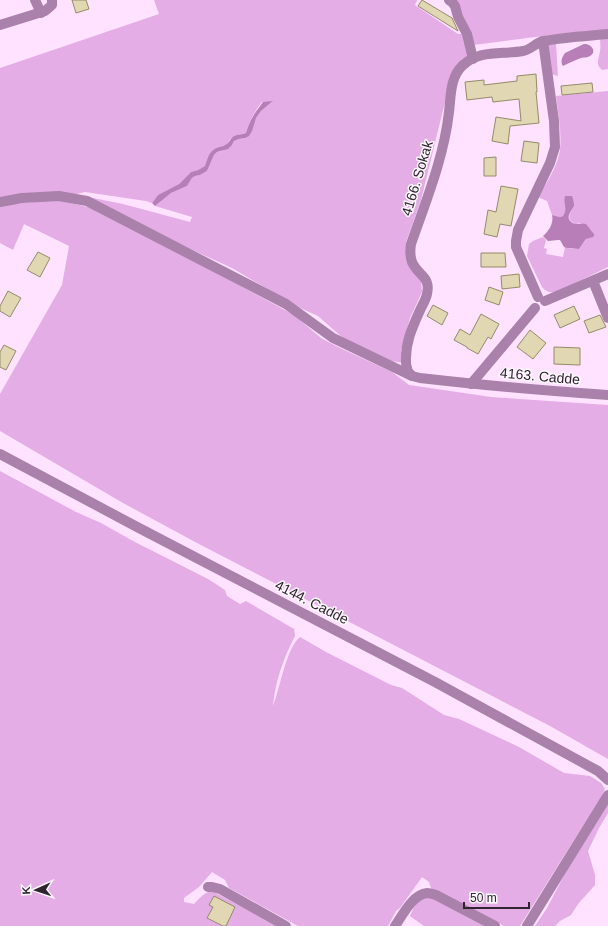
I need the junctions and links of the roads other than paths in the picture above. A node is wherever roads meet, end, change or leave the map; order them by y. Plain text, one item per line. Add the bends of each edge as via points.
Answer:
1 (35, 0) edge
2 (52, 0) edge
3 (449, 0) edge
4 (41, 12) junction
5 (0, 25) edge
6 (608, 34) edge
7 (543, 41) junction
8 (473, 59) junction
9 (0, 202) edge
10 (608, 274) edge
11 (593, 281) junction
12 (542, 299) junction
13 (608, 318) edge
14 (412, 376) junction
15 (471, 384) junction
16 (608, 395) edge
17 (0, 454) edge
18 (608, 780) edge
19 (608, 796) edge
20 (208, 887) dead end
21 (286, 926) edge
22 (395, 926) edge
23 (495, 926) edge
24 (527, 926) edge

1 - 4 street
2 - 4 street via 52,5
3 - 8 street via 467,34
4 - 5 street
6 - 7 street
7 - 8 street, 4166. Sokak via 524,51 480,55
7 - 12 street via 555,147 518,230 516,241 516,246
8 - 14 street, 4166. Sokak via 462,66 453,81 442,148 411,244 411,260 427,283 428,289 407,342 407,368
9 - 14 street, 4163. Cadde via 59,196 87,201 286,304 333,338
10 - 11 street
11 - 12 street
11 - 13 street
12 - 15 street via 535,299 535,308
14 - 15 street, 4163. Cadde
15 - 16 street, 4163. Cadde
17 - 18 street, 4144. Cadde via 436,682 598,771
19 - 24 street
20 - 21 street via 220,890
22 - 23 street via 412,902 426,893 436,895

